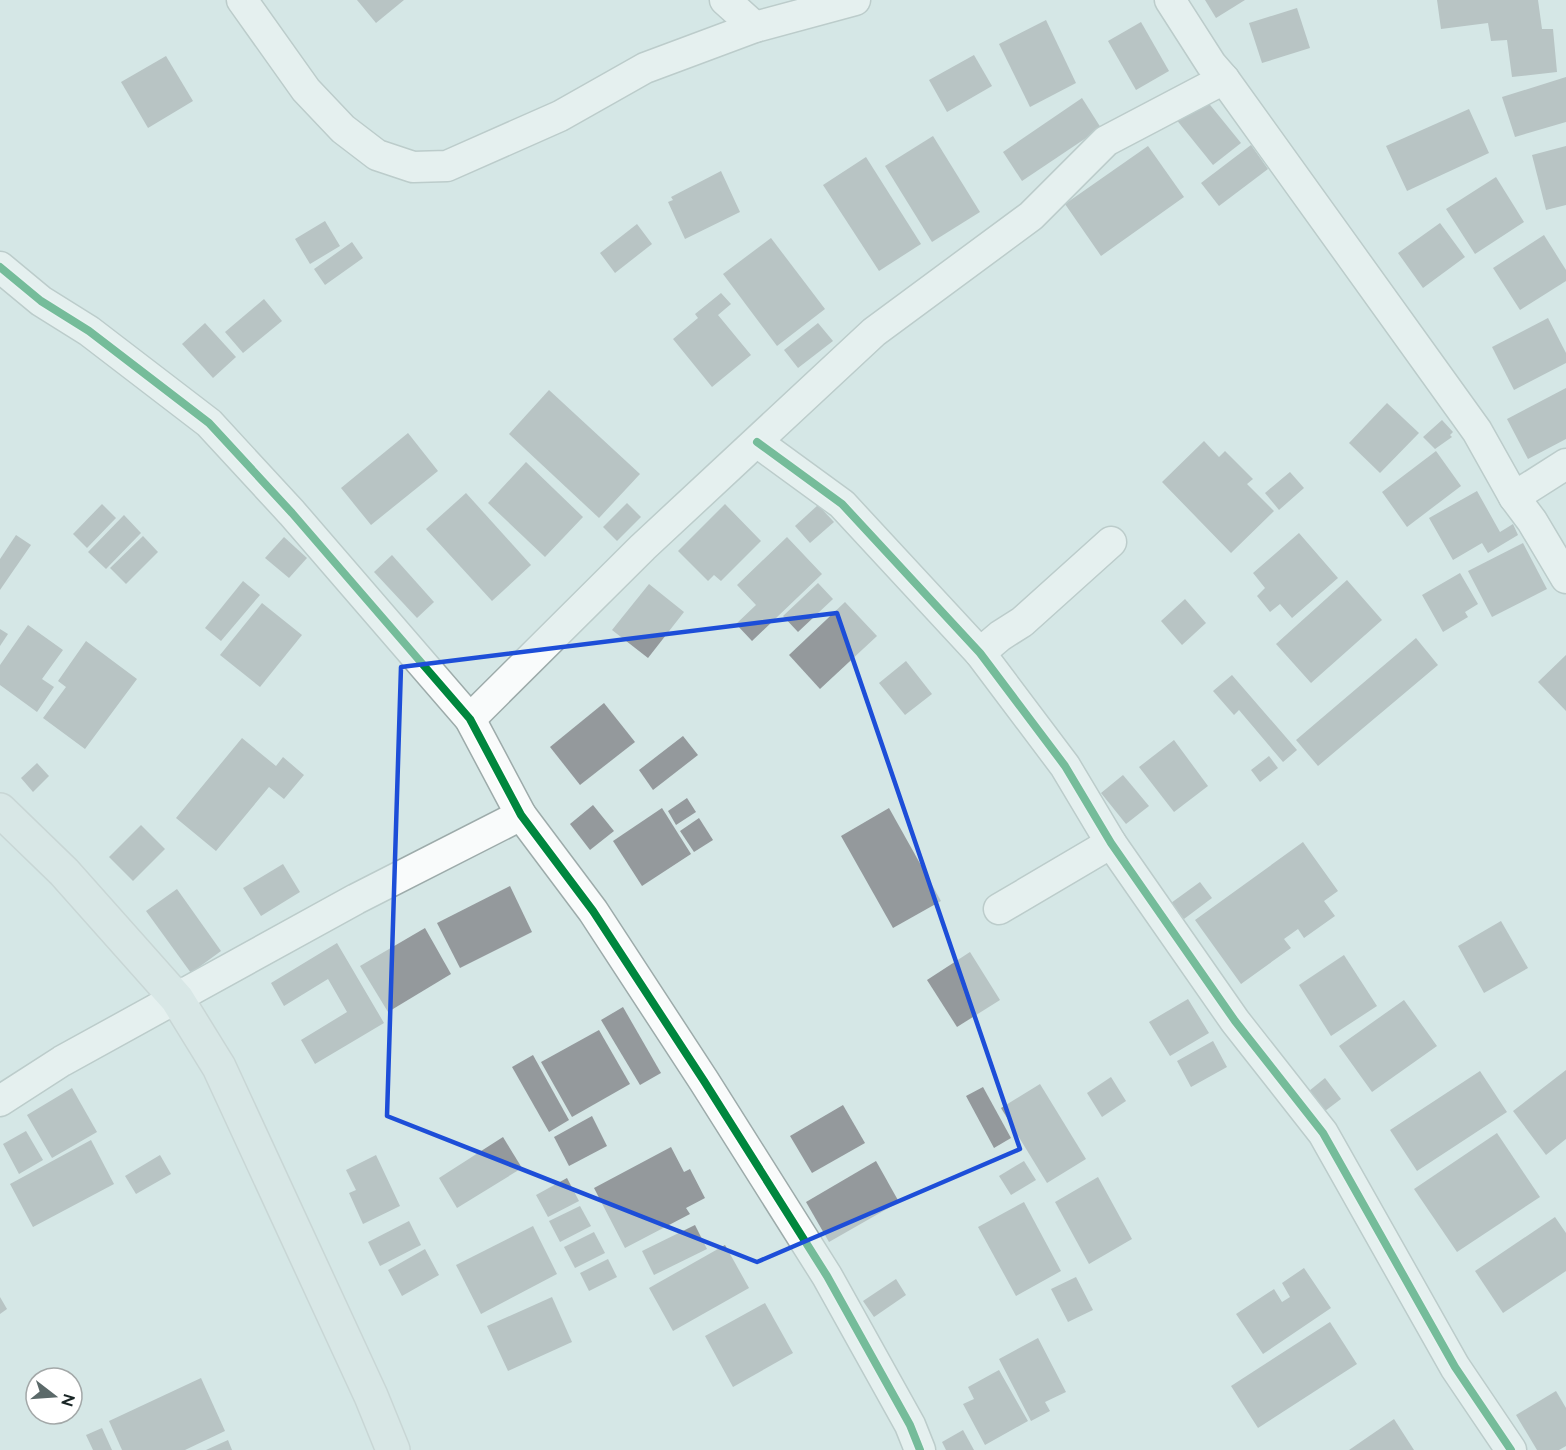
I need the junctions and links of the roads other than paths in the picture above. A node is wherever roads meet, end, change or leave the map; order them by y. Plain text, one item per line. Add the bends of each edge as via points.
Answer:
1 (242, 0) edge
2 (725, 0) edge
3 (855, 0) edge
4 (1170, 0) edge
5 (755, 27) junction
6 (1224, 79) junction
7 (0, 267) edge
8 (757, 442) junction
9 (1566, 464) edge
10 (1514, 497) junction
11 (1110, 542) dead end
12 (1566, 578) edge
13 (980, 653) junction
14 (470, 719) junction
15 (0, 810) edge
16 (521, 815) junction
17 (1111, 843) junction
18 (999, 909) dead end
19 (177, 999) junction
20 (0, 1101) edge
21 (393, 1450) edge
22 (920, 1450) edge
23 (1511, 1450) edge

1 - 5 street via 306,90 343,129 377,155 413,166 447,166 560,116 645,68
2 - 5 street
3 - 5 street
4 - 6 street
6 - 8 street via 1106,141 1031,216 874,332
6 - 10 street via 1477,431
7 - 14 street via 209,423
8 - 13 street via 842,504
8 - 14 street via 643,547
9 - 10 street
10 - 12 street
11 - 13 street via 1022,622
13 - 17 street via 1065,766
14 - 16 street
15 - 19 main road via 64,872
16 - 19 street via 356,899
16 - 22 street via 592,911 827,1276
17 - 18 street
17 - 23 street via 1235,1021 1323,1133 1455,1367
19 - 20 street
19 - 21 main road via 219,1067

